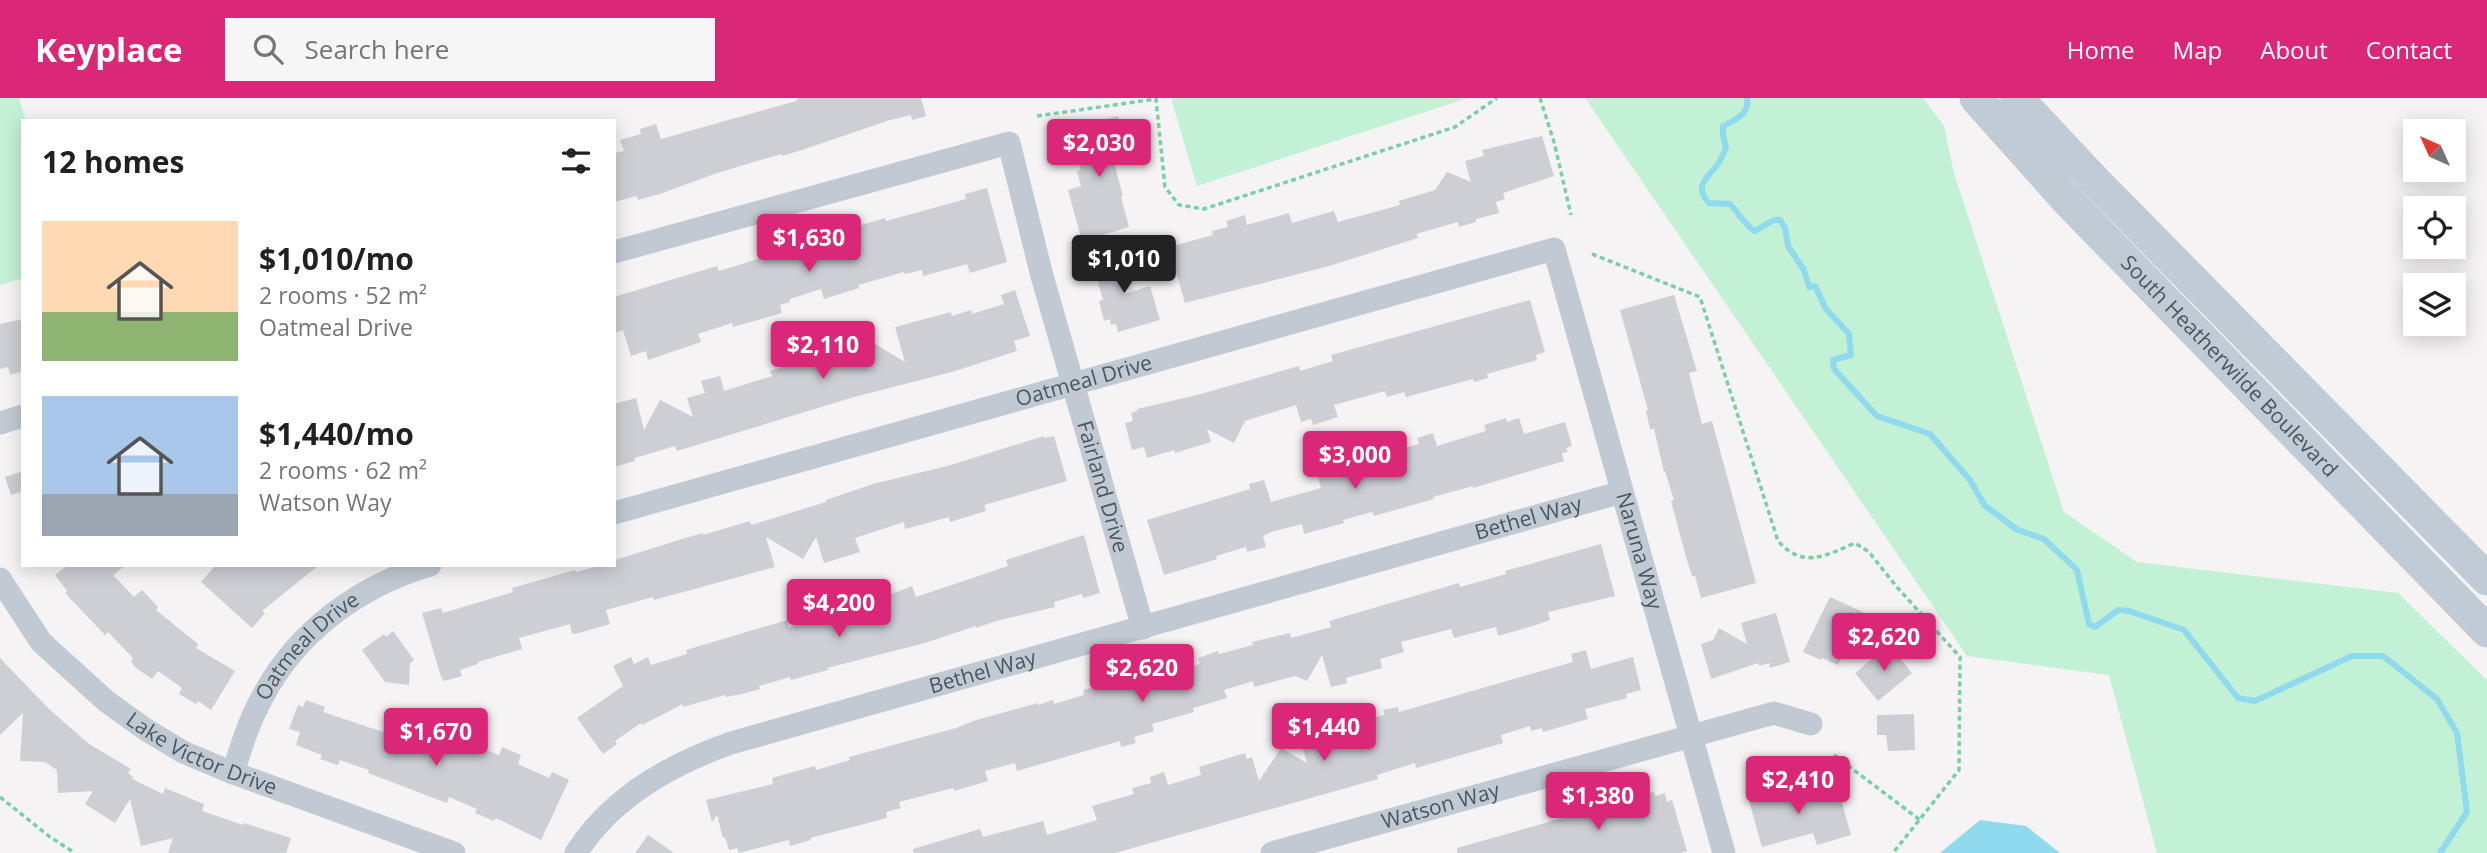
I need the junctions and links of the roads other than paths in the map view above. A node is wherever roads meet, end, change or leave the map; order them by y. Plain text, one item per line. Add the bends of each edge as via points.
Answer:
1 (1976, 98) edge
2 (2017, 98) edge
3 (2079, 188) junction
4 (1554, 249) joint
5 (616, 252) edge
6 (1074, 384) junction
7 (21, 417) edge
8 (0, 423) edge
9 (1622, 492) junction
10 (616, 512) edge
11 (425, 567) edge
12 (0, 579) edge
13 (2487, 579) edge
14 (1143, 628) junction
15 (2487, 631) edge
16 (1811, 724) dead end
17 (1690, 735) junction
18 (233, 772) junction
19 (454, 853) edge
20 (576, 853) edge
21 (1272, 853) edge
22 (1724, 853) edge

1 - 3 main road, South Heatherwilde Boulevard
2 - 3 main road, South Heatherwilde Boulevard
3 - 13 main road, South Heatherwilde Boulevard
3 - 15 main road, South Heatherwilde Boulevard
4 - 6 street, Oatmeal Drive
4 - 9 street, Naruna Way
5 - 6 street, Fairland Drive via 1009,143
6 - 10 street, Oatmeal Drive
6 - 14 street, Fairland Drive
7 - 8 street
9 - 14 street, Bethel Way
9 - 17 street, Naruna Way
11 - 18 street, Oatmeal Drive via 379,584 309,634 262,698
12 - 18 street, Lake Victor Drive via 41,642 106,701 183,752
14 - 20 street, Bethel Way via 699,754 636,790
16 - 17 street, Watson Way via 1774,713
17 - 21 street, Watson Way
17 - 22 street, Naruna Way
18 - 19 street, Lake Victor Drive

